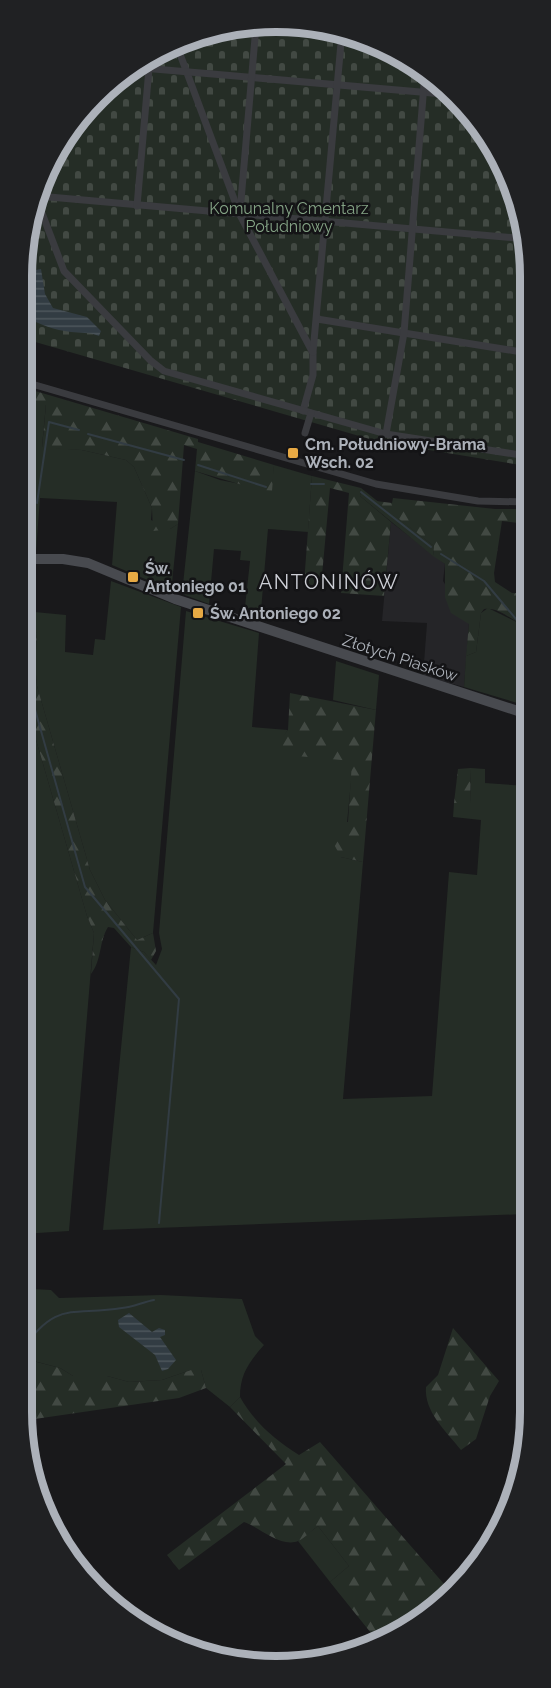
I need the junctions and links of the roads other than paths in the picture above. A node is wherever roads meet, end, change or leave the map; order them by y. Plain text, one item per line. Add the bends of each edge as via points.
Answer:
1 (255, 33) edge
2 (341, 41) edge
3 (179, 51) edge
4 (149, 69) joint
5 (187, 73) junction
6 (252, 78) junction
7 (425, 82) edge
8 (337, 86) junction
9 (424, 93) junction
10 (438, 94) edge
11 (44, 199) edge
12 (137, 206) junction
13 (41, 209) edge
14 (240, 215) junction
15 (325, 222) junction
16 (412, 229) junction
17 (516, 238) edge
18 (317, 319) junction
19 (404, 333) junction
20 (520, 352) edge
21 (314, 353) junction
22 (32, 384) edge
23 (303, 411) junction
24 (311, 413) junction
25 (305, 433) dead end
26 (386, 434) junction
27 (520, 455) edge
28 (520, 502) edge
29 (32, 559) edge
30 (520, 712) edge

1 - 6 street
2 - 8 street
3 - 5 street
4 - 5 street
4 - 12 street
5 - 6 street
5 - 14 street
6 - 8 street
6 - 14 street
7 - 9 street
8 - 9 street
8 - 15 street
9 - 10 street
9 - 16 street
11 - 12 street
12 - 14 street
13 - 23 street via 64,271 150,360 164,370
14 - 15 street
14 - 21 street
15 - 16 street
15 - 18 street
16 - 17 street
16 - 19 street
18 - 19 street
18 - 21 street
19 - 20 street
19 - 26 street
21 - 23 street via 313,375
22 - 28 street via 376,484 478,501
23 - 24 street
24 - 25 street
24 - 26 street
26 - 27 street
29 - 30 street, Złotych Piasków via 88,562 175,598

